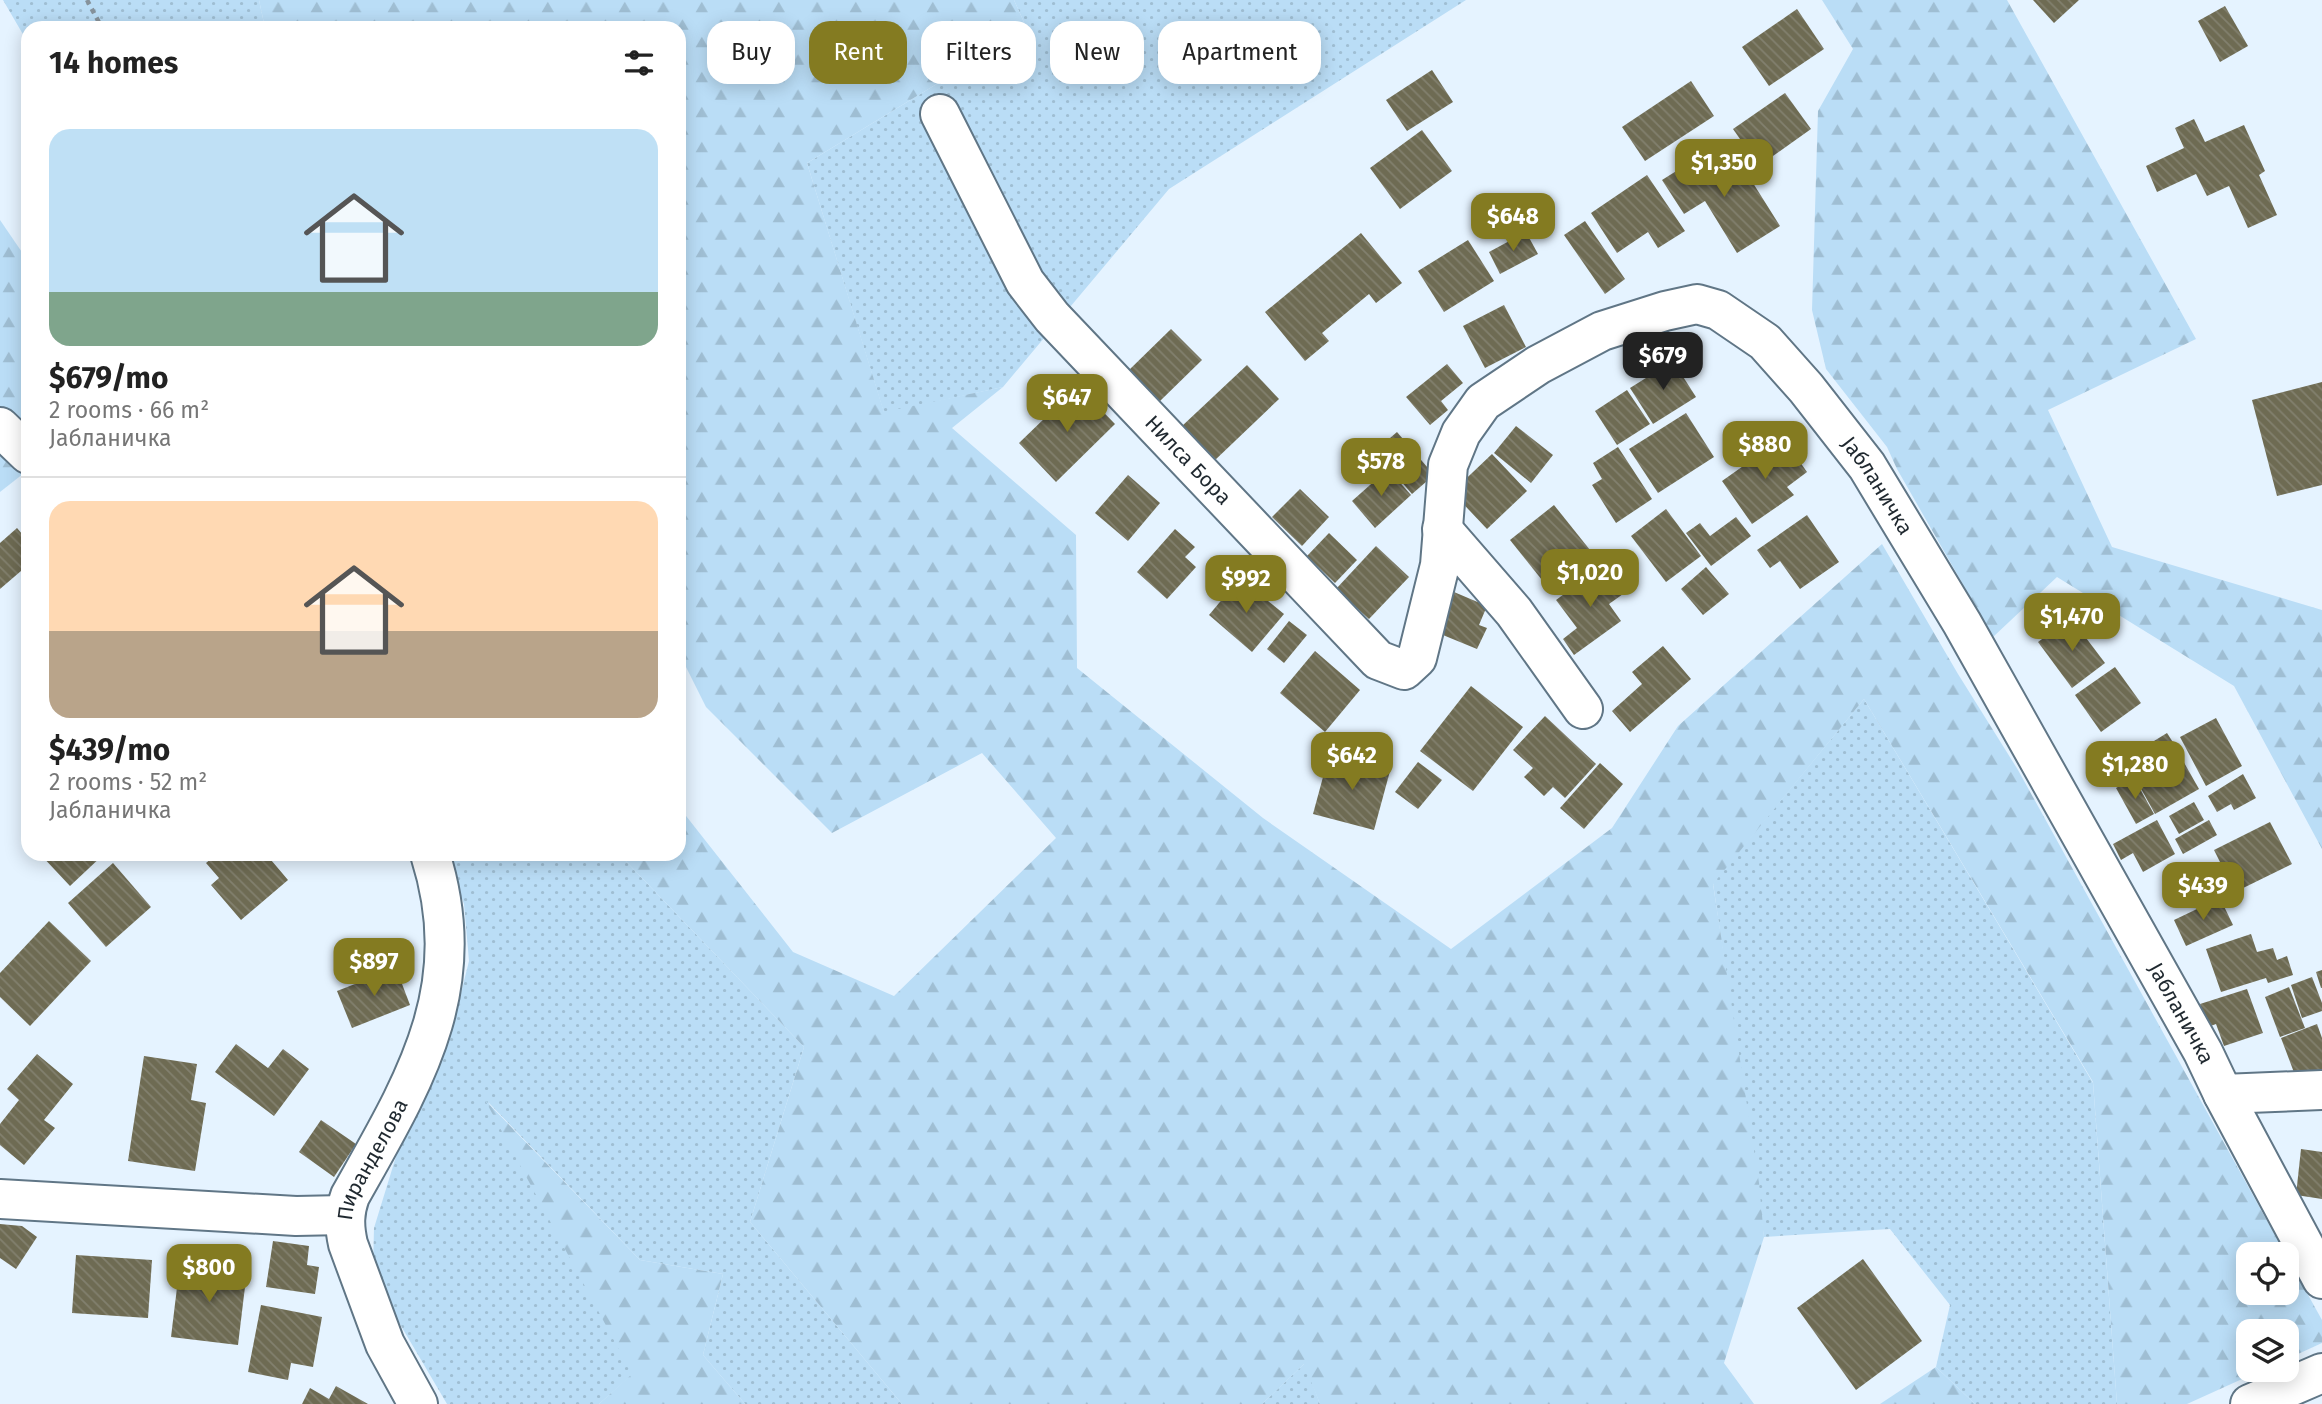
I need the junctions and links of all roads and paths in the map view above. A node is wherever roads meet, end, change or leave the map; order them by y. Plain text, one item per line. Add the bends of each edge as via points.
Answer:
1 (87, 0) edge
2 (98, 21) edge
3 (940, 114) dead end
4 (0, 428) edge
5 (21, 448) edge
6 (1442, 529) junction
7 (1404, 670) joint
8 (1583, 709) dead end
9 (432, 861) edge
10 (2322, 1090) edge
11 (2223, 1094) junction
12 (0, 1199) edge
13 (344, 1215) junction
14 (2322, 1279) edge
15 (2322, 1373) edge
16 (418, 1404) edge
17 (2250, 1404) edge

1 - 2 path
3 - 7 street, Нилса Бора via 1025,282 1052,317 1378,660
4 - 5 street
6 - 7 street, Јабланичка via 1440,565 1417,658
6 - 8 street via 1514,612
6 - 11 street, Јабланичка via 1448,465 1461,433 1483,401 1602,331 1655,314 1697,304 1737,321 1765,342 1867,466 2056,788
9 - 13 street, Пиранделова via 443,907 446,951 434,1025 410,1088
10 - 11 street
11 - 14 street, Јабланичка
12 - 13 street, Пиранделова
13 - 16 street via 348,1244 385,1344
15 - 17 street

